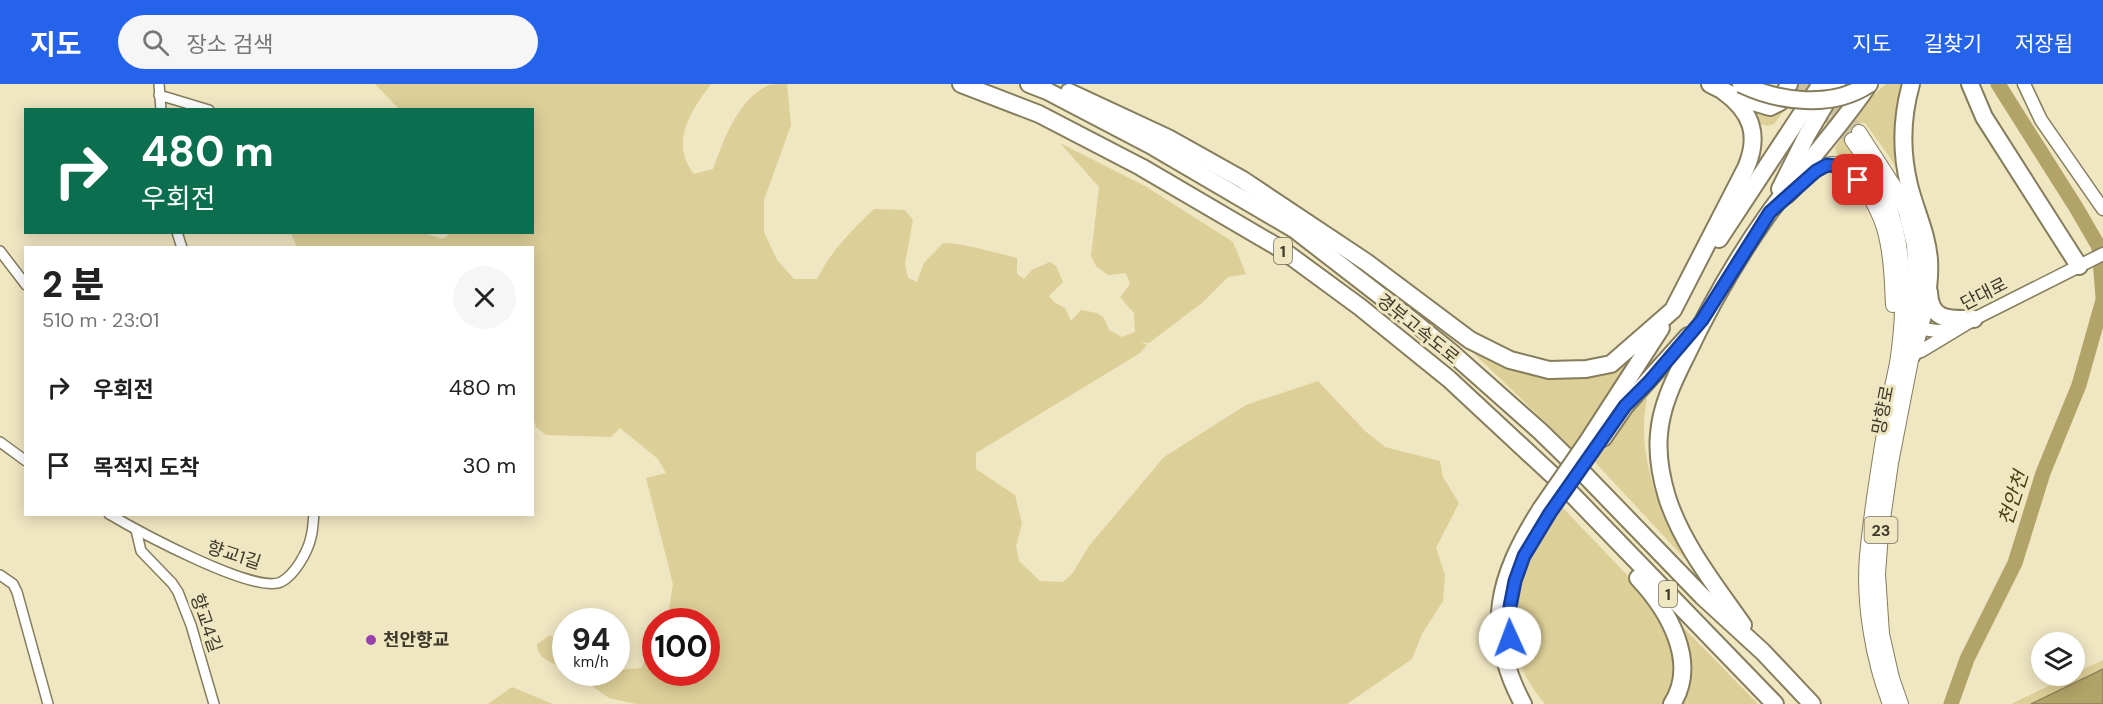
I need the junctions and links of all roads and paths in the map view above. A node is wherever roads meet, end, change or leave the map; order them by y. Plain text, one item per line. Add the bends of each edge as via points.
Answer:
1 (159, 84) edge
2 (961, 84) edge
3 (1029, 84) edge
4 (1046, 84) edge
5 (1740, 84) edge
6 (1789, 84) edge
7 (1837, 84) edge
8 (1869, 84) edge
9 (1877, 84) edge
10 (1911, 84) edge
11 (1960, 84) edge
12 (2024, 84) edge
13 (1717, 87) edge
14 (1817, 88) edge
15 (1973, 90) edge
16 (159, 95) junction
17 (1857, 102) junction
18 (161, 108) edge
19 (202, 108) edge
20 (2103, 209) edge
21 (1770, 212) junction
22 (0, 251) edge
23 (2103, 254) edge
24 (2083, 264) junction
25 (1929, 279) junction
26 (24, 282) edge
27 (1915, 295) junction
28 (1673, 310) junction
29 (1974, 319) junction
30 (1702, 320) junction
31 (1920, 326) junction
32 (1955, 330) junction
33 (1905, 356) junction
34 (1449, 379) junction
35 (1890, 396) junction
36 (0, 442) edge
37 (1592, 445) junction
38 (24, 460) edge
39 (1545, 511) junction
40 (112, 516) edge
41 (314, 516) edge
42 (136, 530) junction
43 (0, 576) edge
44 (1763, 652) junction
45 (48, 704) edge
46 (214, 704) edge
47 (1523, 704) edge
48 (1536, 704) edge
49 (1671, 704) edge
50 (1775, 704) edge
51 (1812, 704) edge
52 (1890, 704) edge
53 (1901, 704) edge

1 - 16 street
2 - 34 highway, 경부고속도로 / 1 via 1039,114 1141,167 1281,249
3 - 44 highway, 경부고속도로 / 1 via 1154,147 1294,229 1452,353 1540,431 1703,597
4 - 28 highway via 1168,138 1243,180 1366,262 1470,340 1510,360 1549,370 1611,364
5 - 8 highway, bridge via 1773,96 1805,99 1847,96
6 - 13 highway via 1779,102 1770,107
7 - 21 highway
8 - 17 highway
9 - 17 highway
10 - 25 highway via 1905,110 1905,153 1909,186 1926,241
11 - 15 highway
12 - 20 street via 2041,120
13 - 28 highway via 1742,107 1754,135 1753,146 1746,168
14 - 28 highway
15 - 24 highway via 1984,117
16 - 18 street
16 - 19 street
17 - 21 highway
21 - 30 highway
21 - 35 main road via 1827,165 1842,166 1858,180 1885,229 1893,314
22 - 26 street
23 - 24 street, 단대로
24 - 29 street, 단대로
25 - 29 highway via 1935,312 1947,318
25 - 31 highway
27 - 31 street
27 - 33 main road, 망향로 / 23
27 - 33 main road, 망향로 / 23 via 1914,245 1906,212 1894,186 1856,136 1898,237
28 - 37 highway
29 - 32 street, 단대로
30 - 37 highway
30 - 44 highway via 1665,404 1659,434 1661,474 1674,517 1695,556
31 - 32 street via 1929,331
31 - 33 highway
32 - 33 street, 단대로
33 - 35 main road, 망향로 / 23
33 - 53 main road, 망향로 / 23 via 1878,574 1882,634
34 - 49 highway via 1639,578 1660,605 1681,651 1681,680
34 - 50 highway, 경부고속도로 / 1 via 1562,484
35 - 52 main road, 망향로 / 23 via 1867,557 1868,609
36 - 38 street
37 - 39 highway
39 - 47 highway via 1524,535 1509,569 1499,619 1507,667
39 - 48 highway via 1519,568 1508,617 1517,671
40 - 42 street, 향교1길
41 - 42 street, 향교1길 via 308,548 291,574 279,583 255,581 203,564
42 - 46 street, 향교4길 via 141,551 176,587
43 - 45 street via 13,584 17,592
44 - 51 highway, 경부고속도로 / 1

